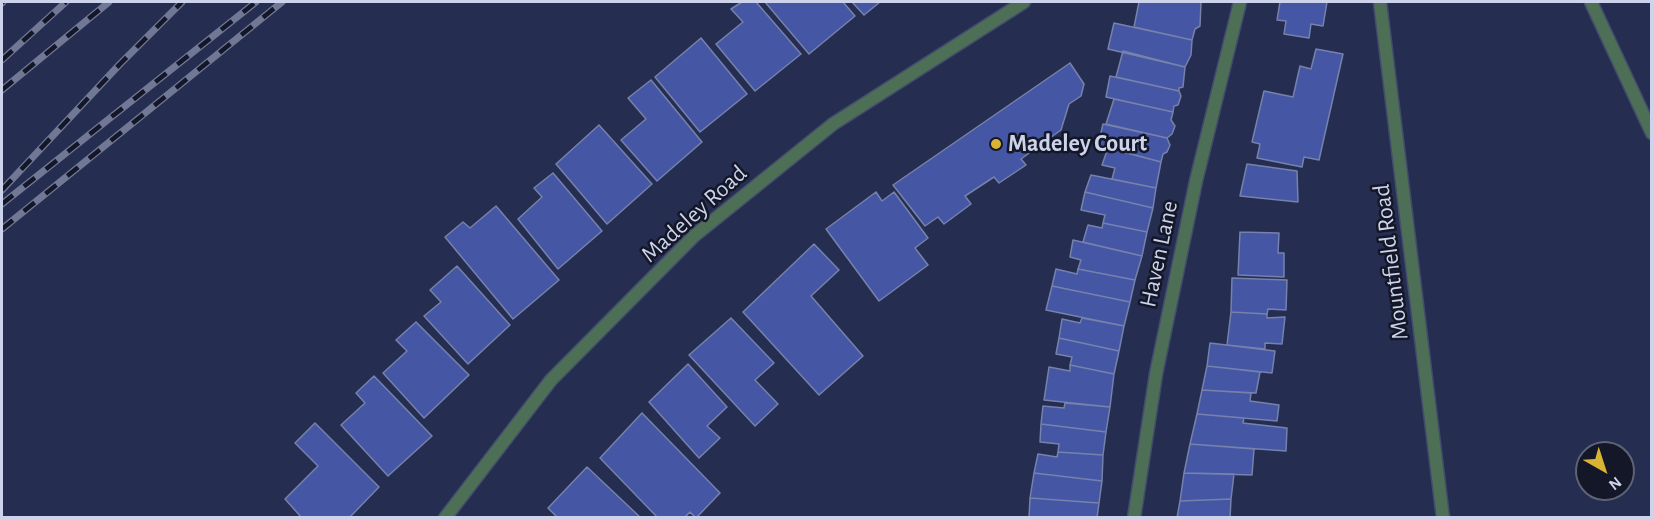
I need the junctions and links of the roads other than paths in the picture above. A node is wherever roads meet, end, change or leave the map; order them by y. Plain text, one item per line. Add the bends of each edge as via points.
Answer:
1 (1024, 2) edge
2 (1240, 2) edge
3 (1380, 2) edge
4 (1591, 2) edge
5 (1652, 133) edge
6 (445, 518) edge
7 (1134, 518) edge
8 (1443, 518) edge

1 - 6 street, Madeley Road via 833,124 694,236 551,380
2 - 7 street, Haven Lane via 1193,192 1156,374
3 - 8 street, Mountfield Road
4 - 5 street

